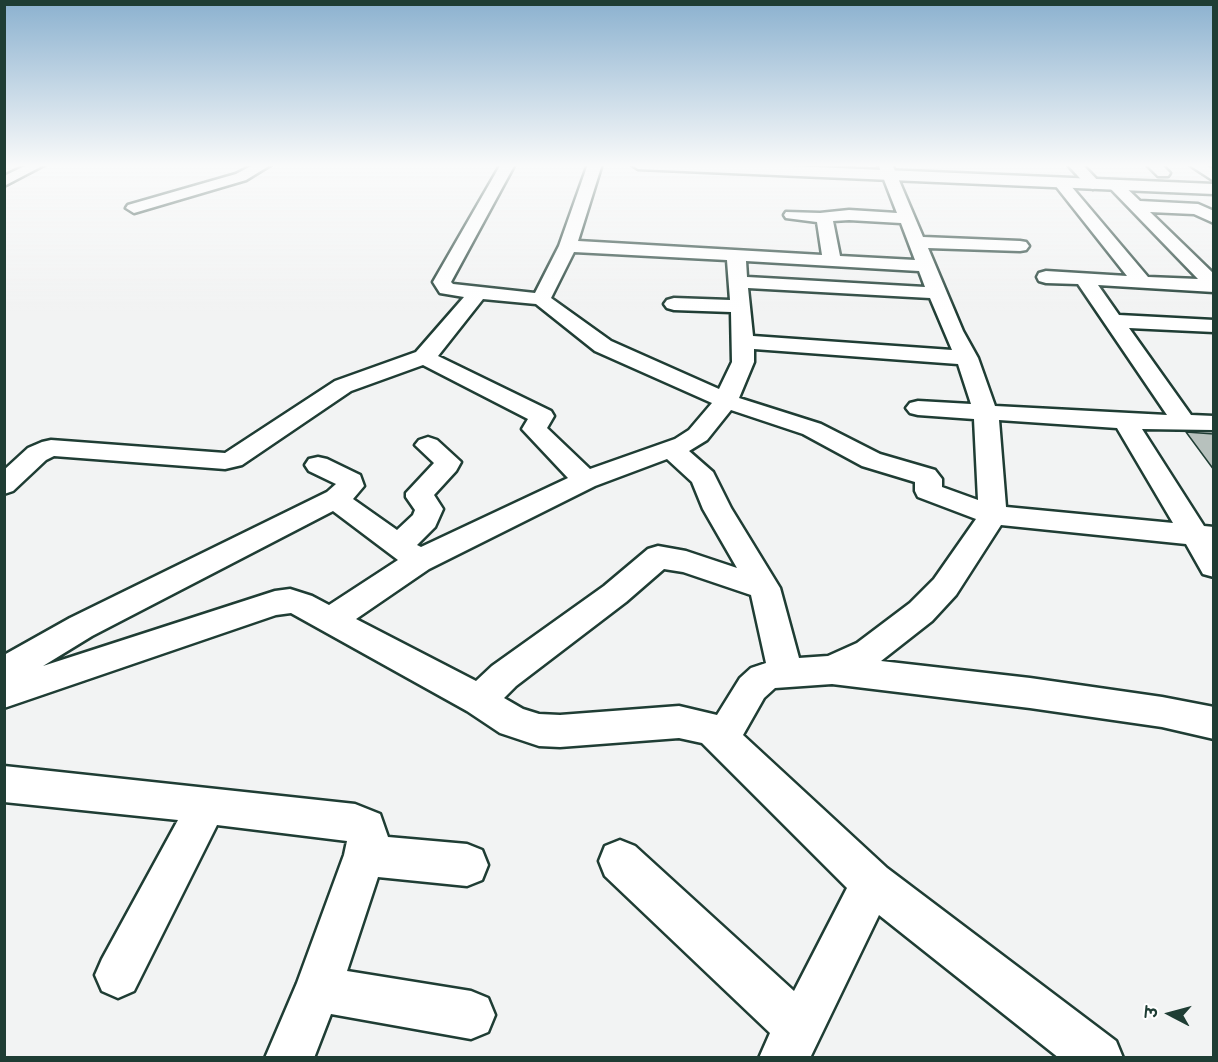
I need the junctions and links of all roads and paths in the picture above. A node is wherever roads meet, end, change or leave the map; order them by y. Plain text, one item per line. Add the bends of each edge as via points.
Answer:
1 (480, 214) edge
2 (579, 214) edge
3 (906, 214) edge
4 (1086, 214) edge
5 (1143, 214) edge
6 (792, 215) dead end
7 (822, 217) junction
8 (908, 218) junction
9 (1155, 226) junction
10 (1178, 227) dead end
11 (568, 246) junction
12 (1020, 246) dead end
13 (736, 255) junction
14 (832, 260) junction
15 (1193, 265) junction
16 (1214, 266) edge
17 (927, 267) junction
18 (1046, 277) dead end
19 (1084, 279) junction
20 (1142, 282) junction
21 (1214, 286) edge
22 (478, 293) junction
23 (739, 294) junction
24 (1096, 298) junction
25 (541, 299) junction
26 (1214, 303) edge
27 (674, 304) dead end
28 (1112, 321) junction
29 (1214, 326) edge
30 (743, 342) junction
31 (424, 357) junction
32 (967, 358) junction
33 (726, 400) junction
34 (918, 408) dead end
35 (986, 413) junction
36 (1125, 421) junction
37 (1183, 421) junction
38 (1214, 423) edge
39 (428, 445) dead end
40 (670, 448) junction
41 (318, 465) dead end
42 (586, 480) junction
43 (4, 485) edge
44 (337, 498) junction
45 (993, 516) junction
46 (1204, 536) edge
47 (408, 554) junction
48 (1214, 566) edge
49 (765, 588) junction
50 (329, 621) junction
51 (832, 670) junction
52 (4, 672) edge
53 (786, 674) junction
54 (4, 693) edge
55 (479, 700) junction
56 (1214, 723) edge
57 (714, 731) junction
58 (4, 784) edge
59 (207, 805) junction
60 (365, 855) junction
61 (620, 861) dead end
62 (467, 865) dead end
63 (872, 883) junction
64 (118, 975) dead end
65 (318, 989) junction
66 (471, 1015) dead end
67 (791, 1043) edge
68 (289, 1058) edge
69 (1099, 1058) edge

1 - 22 street via 442,282 447,289
2 - 11 street
3 - 8 street
4 - 20 street
5 - 9 street
6 - 7 street
7 - 8 street
7 - 14 street
8 - 17 street
9 - 10 street
9 - 15 street
11 - 13 street
11 - 25 street
12 - 17 street
13 - 14 street
13 - 23 street
14 - 17 street
15 - 16 street
15 - 21 street
17 - 23 street
17 - 32 street
18 - 19 street
19 - 20 street
19 - 24 street
20 - 21 street
22 - 25 street
22 - 31 street
23 - 27 street
23 - 30 street
24 - 26 street
24 - 28 street
25 - 33 street via 603,346
28 - 29 street
28 - 37 street
30 - 32 street
30 - 33 street via 742,362
31 - 42 street via 542,416 534,429
31 - 43 street via 343,386 233,459 51,448 37,454
32 - 35 street
33 - 40 street via 698,435
33 - 45 street via 812,429 871,460 926,476 931,493
34 - 35 street
35 - 36 street
35 - 45 street
36 - 37 street
36 - 46 street
37 - 38 street
39 - 47 street via 448,462 420,493 429,509
40 - 42 street
40 - 49 street via 704,478 717,509
41 - 44 street via 351,481 351,486
42 - 47 street
44 - 47 street
44 - 52 street via 81,627
45 - 46 street
45 - 51 street via 945,586 921,612 869,652
46 - 48 street
47 - 50 street
49 - 53 street
49 - 55 street via 658,557 504,676
50 - 54 street via 301,604 275,603
50 - 55 street
51 - 53 street
51 - 56 street via 1030,693
53 - 57 street via 763,678 752,688 728,728
55 - 57 street via 513,722 539,730 560,732 679,722
57 - 63 street
58 - 59 street
59 - 60 street via 355,823 366,828
59 - 64 street
60 - 62 street
60 - 65 street
61 - 67 street
63 - 67 street
63 - 69 street
65 - 66 street
65 - 68 street

